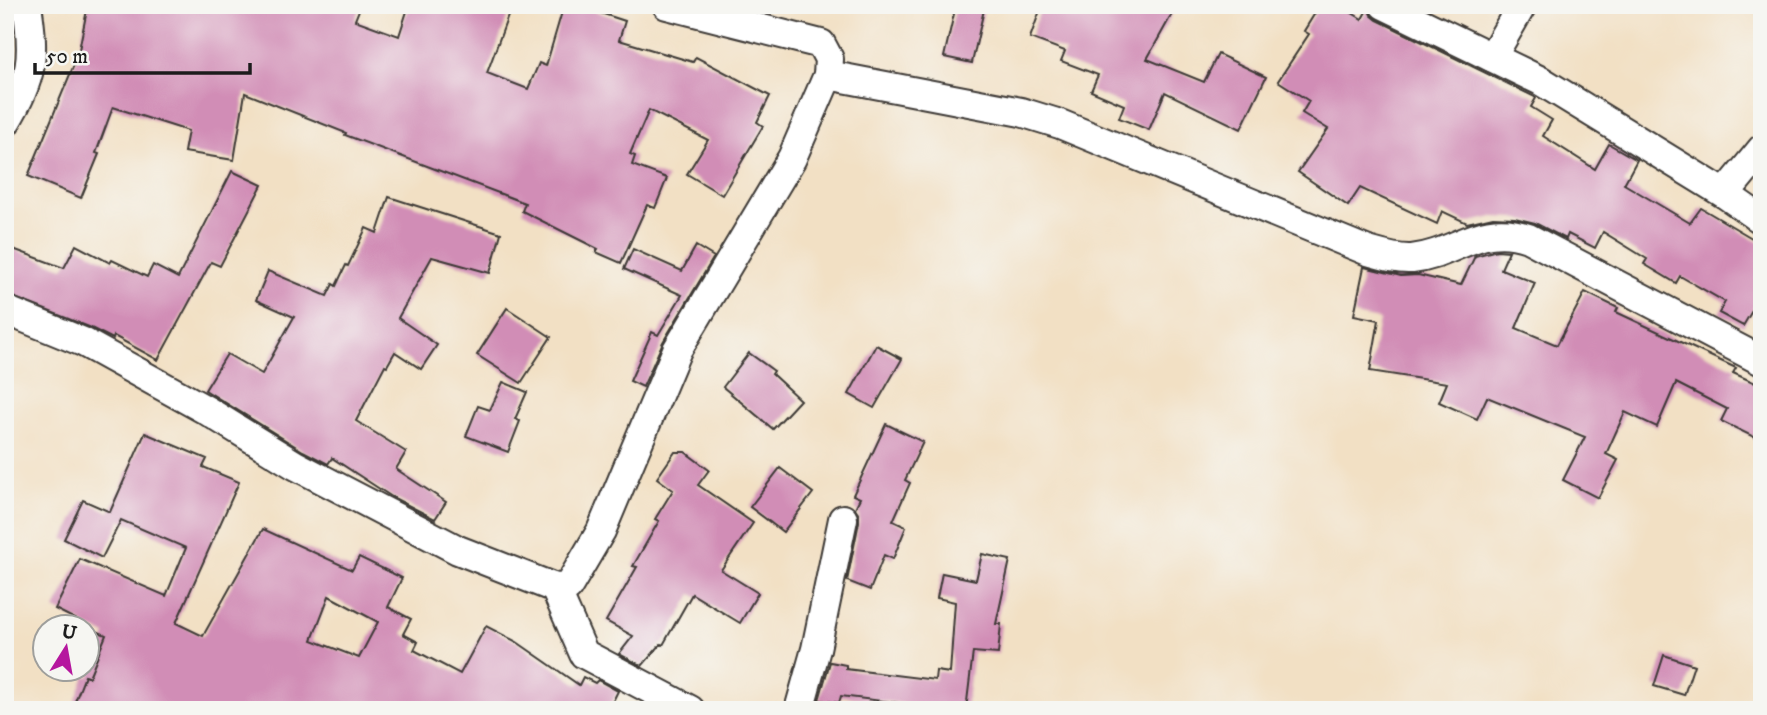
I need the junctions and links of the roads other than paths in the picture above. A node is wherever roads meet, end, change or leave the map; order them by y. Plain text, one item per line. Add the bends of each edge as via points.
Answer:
1 (27, 5) edge
2 (667, 5) edge
3 (1384, 5) edge
4 (1522, 5) edge
5 (1492, 57) junction
6 (828, 75) junction
7 (5, 123) edge
8 (1762, 149) edge
9 (1725, 194) junction
10 (1762, 220) edge
11 (5, 310) edge
12 (1762, 360) edge
13 (843, 519) dead end
14 (555, 588) junction
15 (690, 710) edge
16 (799, 710) edge

1 - 7 street via 32,61 20,99
2 - 6 street via 821,44 829,59
3 - 5 street
4 - 5 street
5 - 9 street via 1541,81
6 - 12 street via 1021,112 1060,124 1393,258 1428,256 1479,236 1514,233
6 - 14 street via 792,158 677,350 601,531 568,587
8 - 9 street
9 - 10 street
11 - 14 street via 82,342 295,465 458,550
13 - 16 street
14 - 15 street via 584,654

